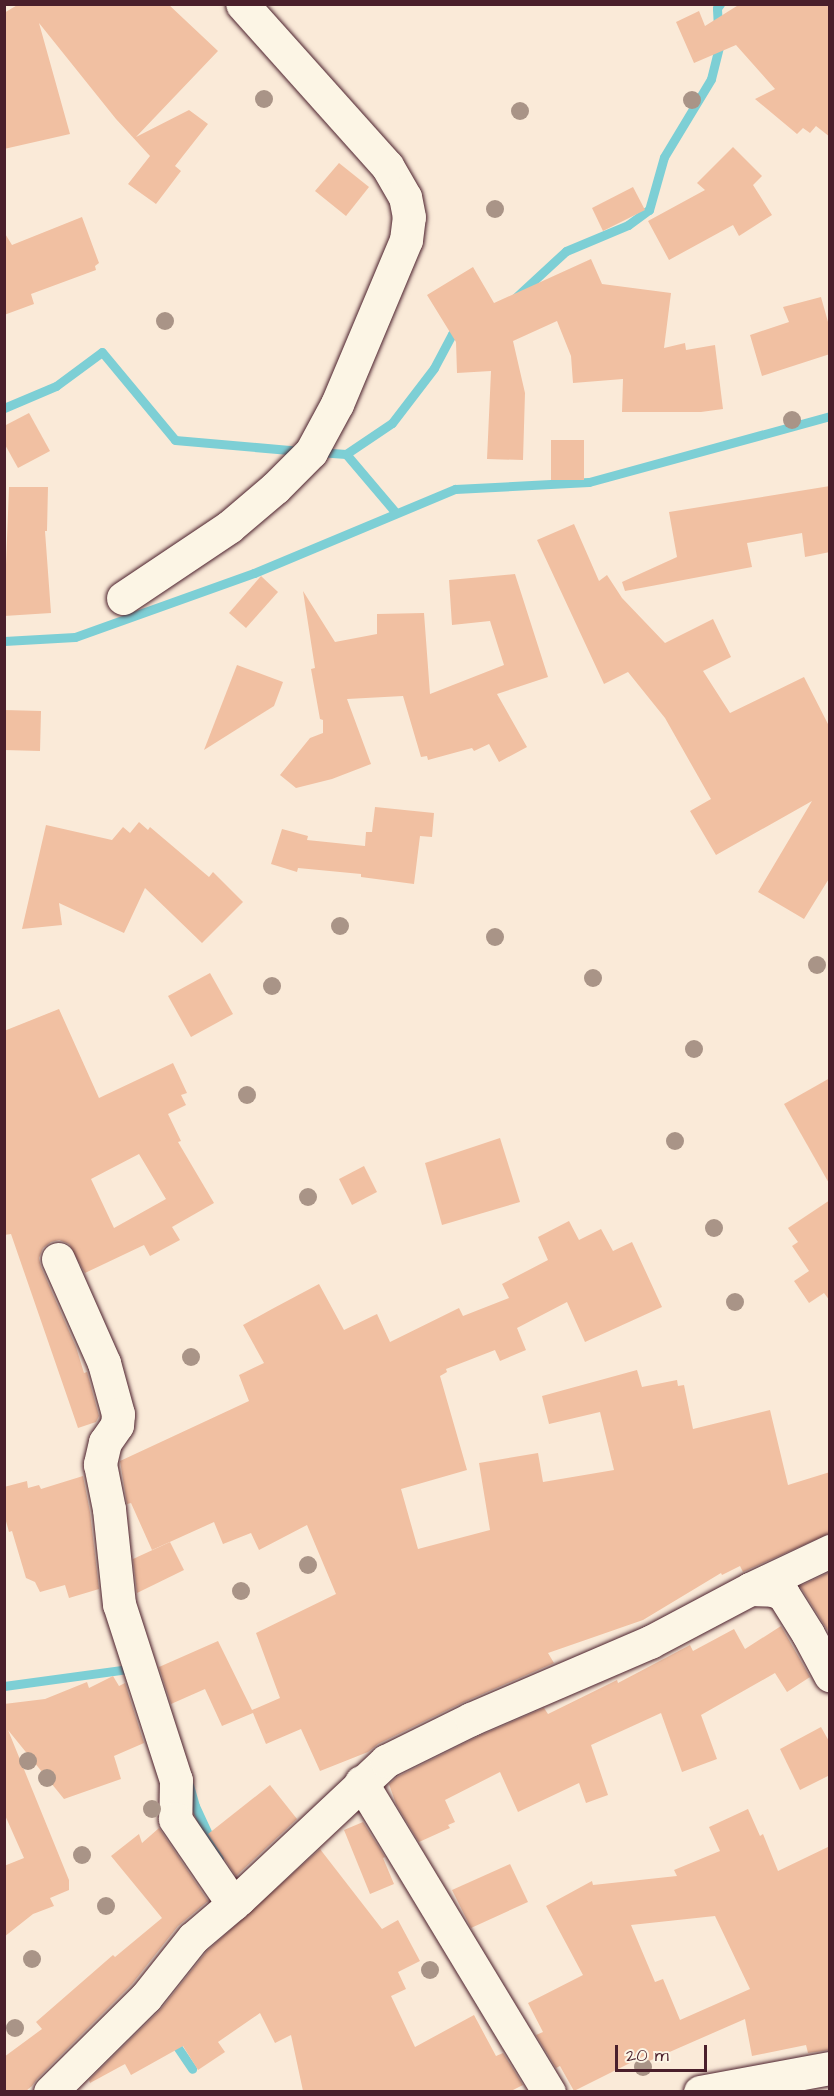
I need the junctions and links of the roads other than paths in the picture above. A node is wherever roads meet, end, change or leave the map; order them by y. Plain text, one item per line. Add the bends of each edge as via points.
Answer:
1 (242, 4) edge
2 (123, 598) dead end
3 (58, 1260) dead end
4 (830, 1551) edge
5 (750, 1589) junction
6 (830, 1675) edge
7 (361, 1782) junction
8 (233, 1904) junction
9 (830, 2068) edge
10 (50, 2091) edge
11 (549, 2091) edge
12 (700, 2091) edge

1 - 2 street via 387,166 405,197 409,217 406,240 337,404 311,452 229,527
3 - 8 street via 104,1363 118,1414 100,1464 119,1604 176,1780 175,1819
4 - 5 street
5 - 6 street via 783,1594
5 - 7 street via 650,1642 420,1743 386,1761
7 - 8 street
7 - 11 street
8 - 10 street via 193,1938 146,1997
9 - 12 street

